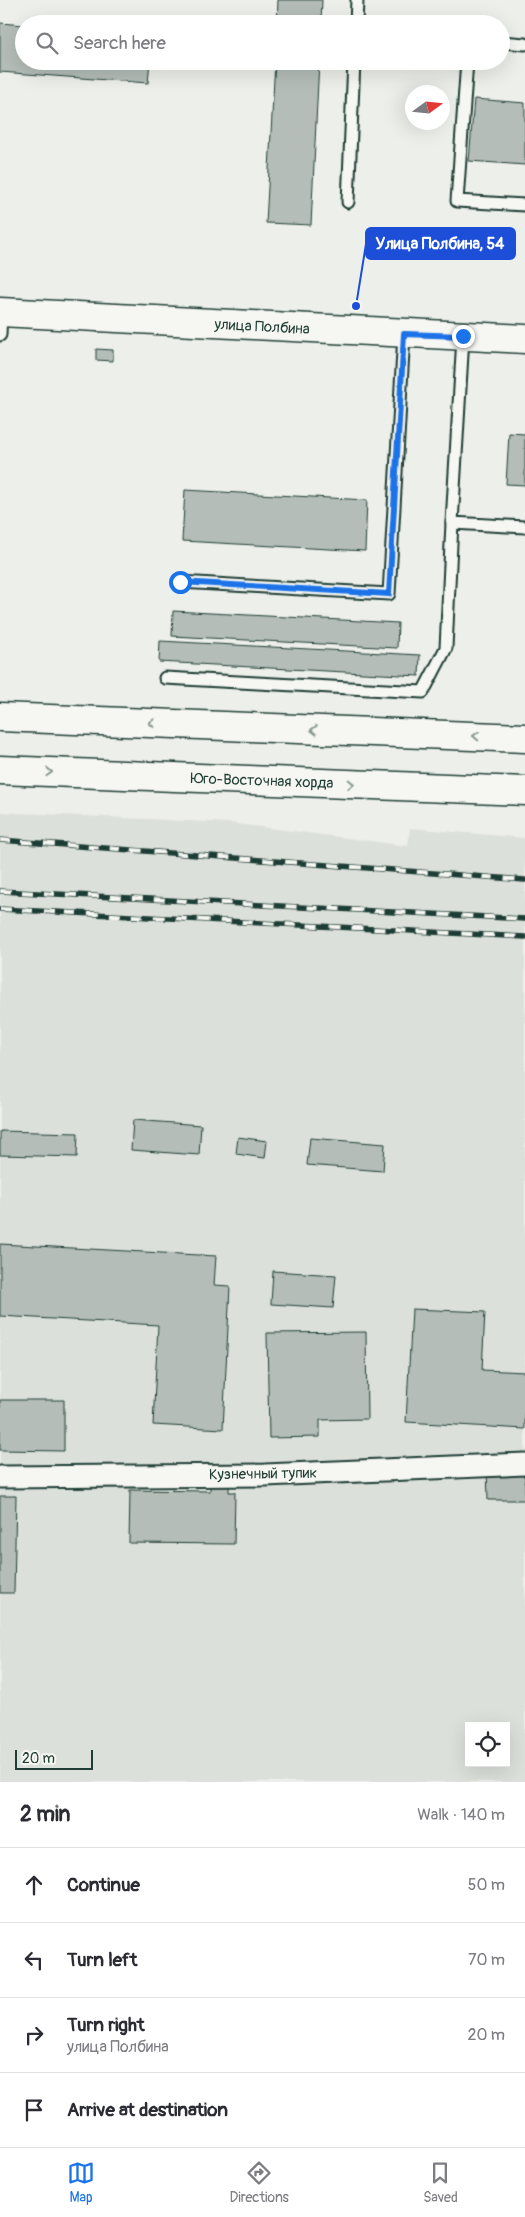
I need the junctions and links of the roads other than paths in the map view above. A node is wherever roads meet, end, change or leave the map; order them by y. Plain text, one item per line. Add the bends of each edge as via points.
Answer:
1 (357, 0) edge
2 (356, 15) edge
3 (510, 43) edge
4 (525, 44) edge
5 (354, 70) edge
6 (466, 70) edge
7 (348, 202) dead end
8 (525, 206) edge
9 (0, 320) edge
10 (404, 334) junction
11 (463, 336) junction
12 (525, 339) edge
13 (452, 523) junction
14 (525, 527) edge
15 (180, 582) dead end
16 (165, 678) dead end
17 (0, 717) edge
18 (525, 738) edge
19 (0, 770) edge
20 (525, 791) edge
21 (525, 1464) edge
22 (0, 1477) edge

1 - 2 lane
3 - 4 lane
5 - 7 lane
6 - 8 lane via 457,201
9 - 10 main road, улица Полбина
10 - 11 main road, улица Полбина
10 - 15 lane via 389,594
11 - 12 main road, улица Полбина
11 - 13 lane
13 - 14 lane
13 - 16 lane via 446,648 422,692
18 -> 17 main road
19 -> 20 main road, Юго-Восточная хорда
21 - 22 street, Кузнечный тупик via 265,1475

